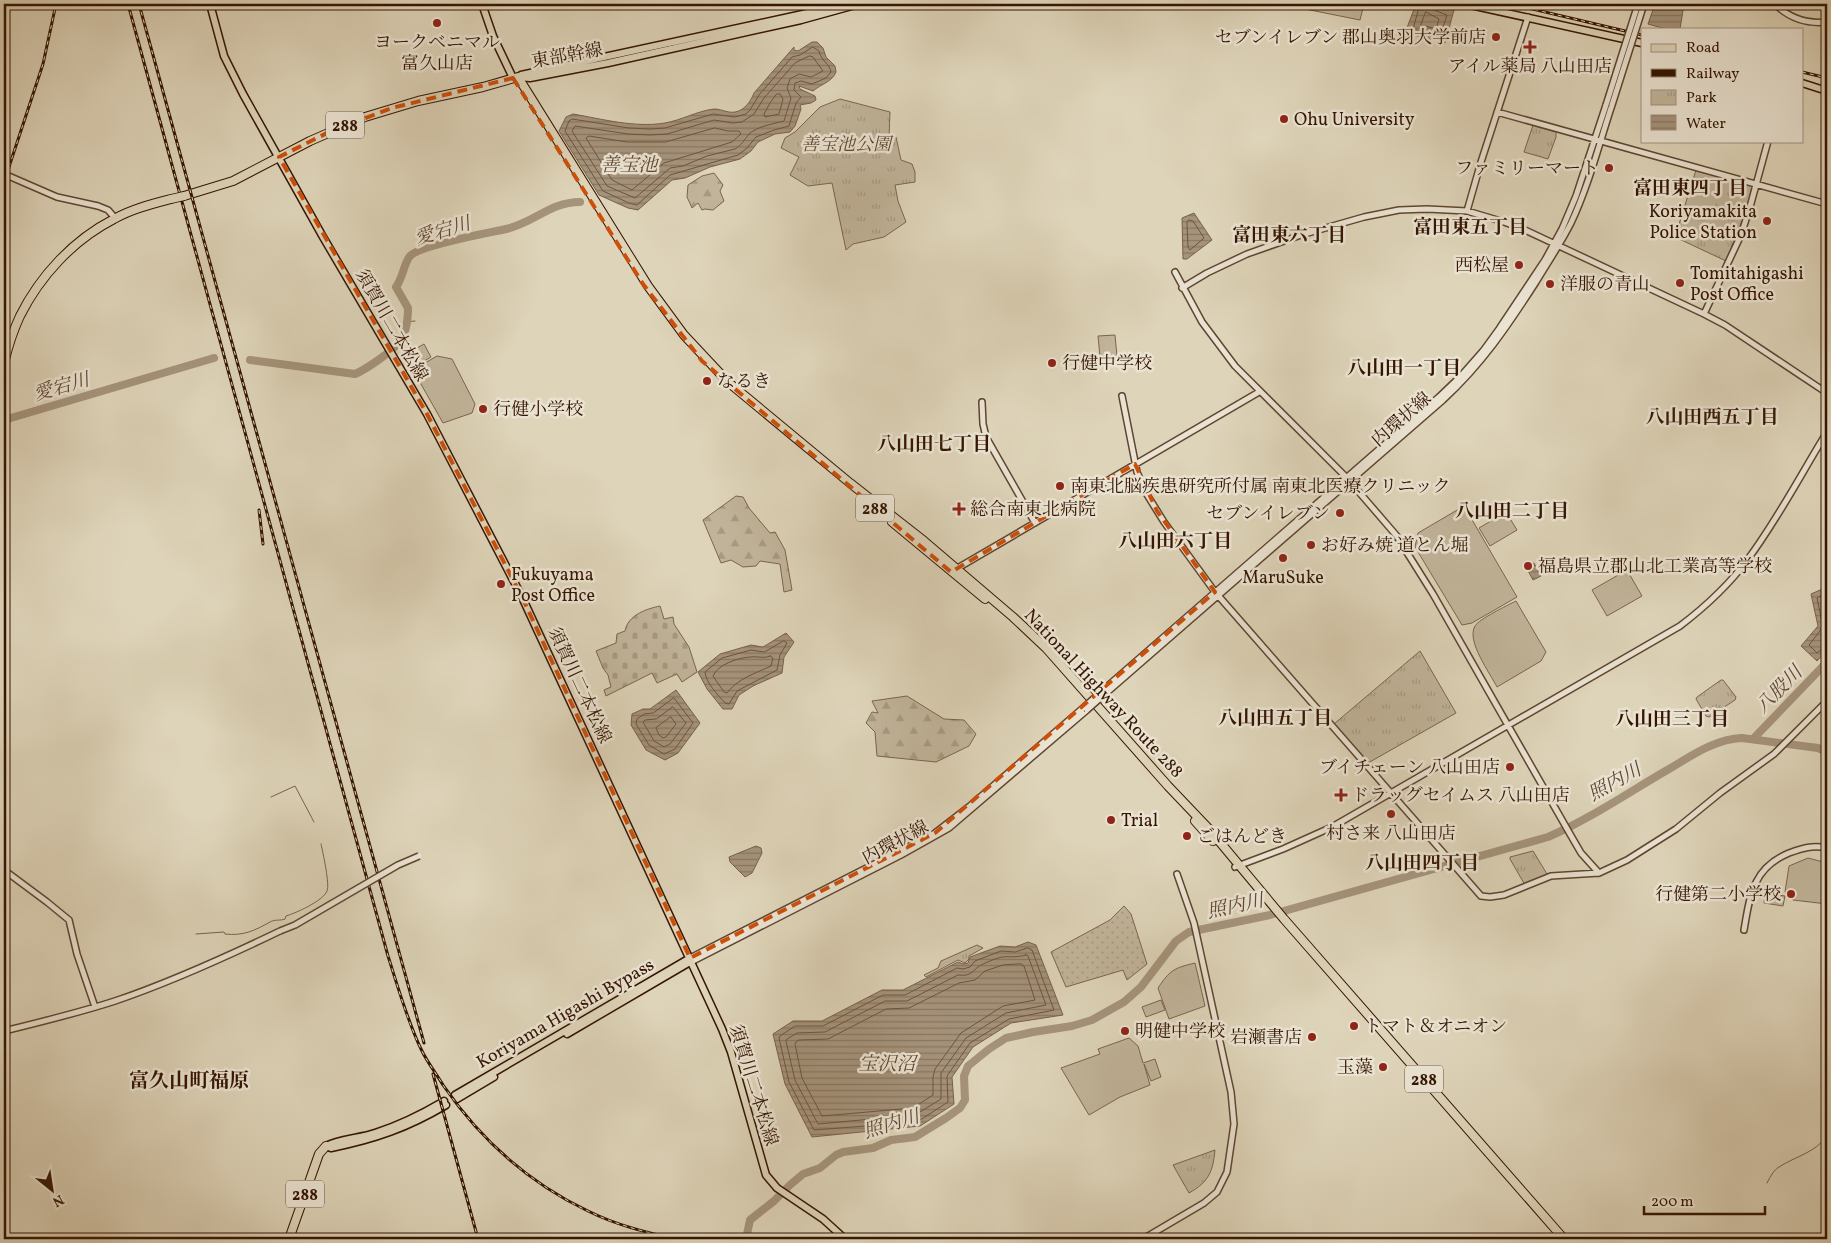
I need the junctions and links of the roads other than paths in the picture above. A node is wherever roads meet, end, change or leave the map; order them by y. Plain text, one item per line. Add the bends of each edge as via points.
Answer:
1 (210, 4) edge
2 (484, 4) edge
3 (843, 4) edge
4 (859, 4) edge
5 (1466, 4) edge
6 (1638, 4) edge
7 (1644, 4) edge
8 (1775, 4) edge
9 (1528, 17) junction
10 (1827, 22) edge
11 (1641, 43) edge
12 (515, 77) junction
13 (1804, 84) edge
14 (1827, 91) edge
15 (1609, 105) junction
16 (1498, 112) junction
17 (1598, 140) junction
18 (1768, 142) edge
19 (279, 157) junction
20 (4, 174) edge
21 (1756, 184) junction
22 (1827, 204) edge
23 (1467, 211) junction
24 (115, 218) junction
25 (1556, 245) junction
26 (1174, 272) dead end
27 (1182, 288) junction
28 (1704, 314) junction
29 (4, 363) edge
30 (1259, 392) junction
31 (1827, 392) edge
32 (1122, 396) dead end
33 (982, 402) dead end
34 (1827, 432) edge
35 (1135, 464) junction
36 (1346, 477) junction
37 (1350, 482) junction
38 (1035, 522) junction
39 (953, 570) junction
40 (1217, 594) junction
41 (1827, 701) edge
42 (1508, 726) junction
43 (1390, 794) junction
44 (1827, 848) edge
45 (419, 856) dead end
46 (1238, 866) junction
47 (4, 870) edge
48 (1599, 873) junction
49 (1177, 874) dead end
50 (1744, 930) dead end
51 (690, 960) junction
52 (95, 1007) junction
53 (4, 1031) edge
54 (456, 1097) dead end
55 (445, 1103) dead end
56 (329, 1146) joint
57 (288, 1239) edge
58 (845, 1239) edge
59 (1143, 1239) edge
60 (1562, 1239) edge

1 - 19 main road, 須賀川二本松線 via 224,56
2 - 12 main road via 493,36
3 - 12 main road, 東部幹線
4 - 12 main road, 東部幹線 via 608,63 530,78
5 - 9 main road
6 - 15 street, bridge
7 - 15 street, bridge
8 - 10 street via 1800,20
9 - 11 main road
9 - 16 street
12 - 19 highway, 288 via 392,108 331,131
12 - 39 highway, National Highway Route 288 / 288 via 643,284 702,361 742,398
13 - 14 main road
15 - 17 street, 内環状線
16 - 17 street
16 - 23 street
17 - 21 street
17 - 25 street, 内環状線 via 1582,198
18 - 21 street
19 - 24 highway, 288, bridge via 233,181
19 - 51 main road, 須賀川二本松線 via 443,443 522,597
20 - 24 street, bridge via 57,197 98,206
21 - 22 street
21 - 28 street via 1741,235
23 - 25 street via 1508,223
23 - 27 street via 1409,209 1364,216 1247,254
24 - 29 highway, 288 via 74,246 43,280 20,317
25 - 28 street
25 - 36 street via 1472,364 1439,397
25 - 37 street, 内環状線 via 1500,337 1467,377
26 - 27 street
27 - 30 street via 1216,342
28 - 31 street
30 - 35 street
30 - 36 street
32 - 35 street
33 - 38 street via 986,437
34 - 42 street via 1748,559 1703,608 1667,635
35 - 38 street
35 - 40 street via 1157,510
36 - 37 street
36 - 40 street
37 - 40 street, 内環状線
37 - 42 street via 1408,552
38 - 39 street
39 - 46 highway, National Highway Route 288 / 288 via 1060,668
40 - 43 street
40 - 51 street, 内環状線, bridge via 936,833
41 - 48 street via 1774,754 1684,823 1638,854
42 - 43 street
42 - 48 street via 1581,853
43 - 46 street via 1305,840
43 - 48 street via 1481,896 1504,895 1551,876
44 - 50 street via 1802,848 1777,858 1766,867 1754,885
45 - 52 street, bridge via 280,931 186,974
46 - 60 highway, National Highway Route 288 / 288
47 - 52 street via 69,920
49 - 59 street via 1195,926 1234,1115 1224,1182 1213,1196
51 - 54 main road, Koriyama Higashi Bypass
51 - 58 main road, 須賀川二本松線 via 730,1048 771,1183 823,1219
52 - 53 street
55 - 56 main road via 396,1126
56 - 57 highway, 288 via 319,1154

